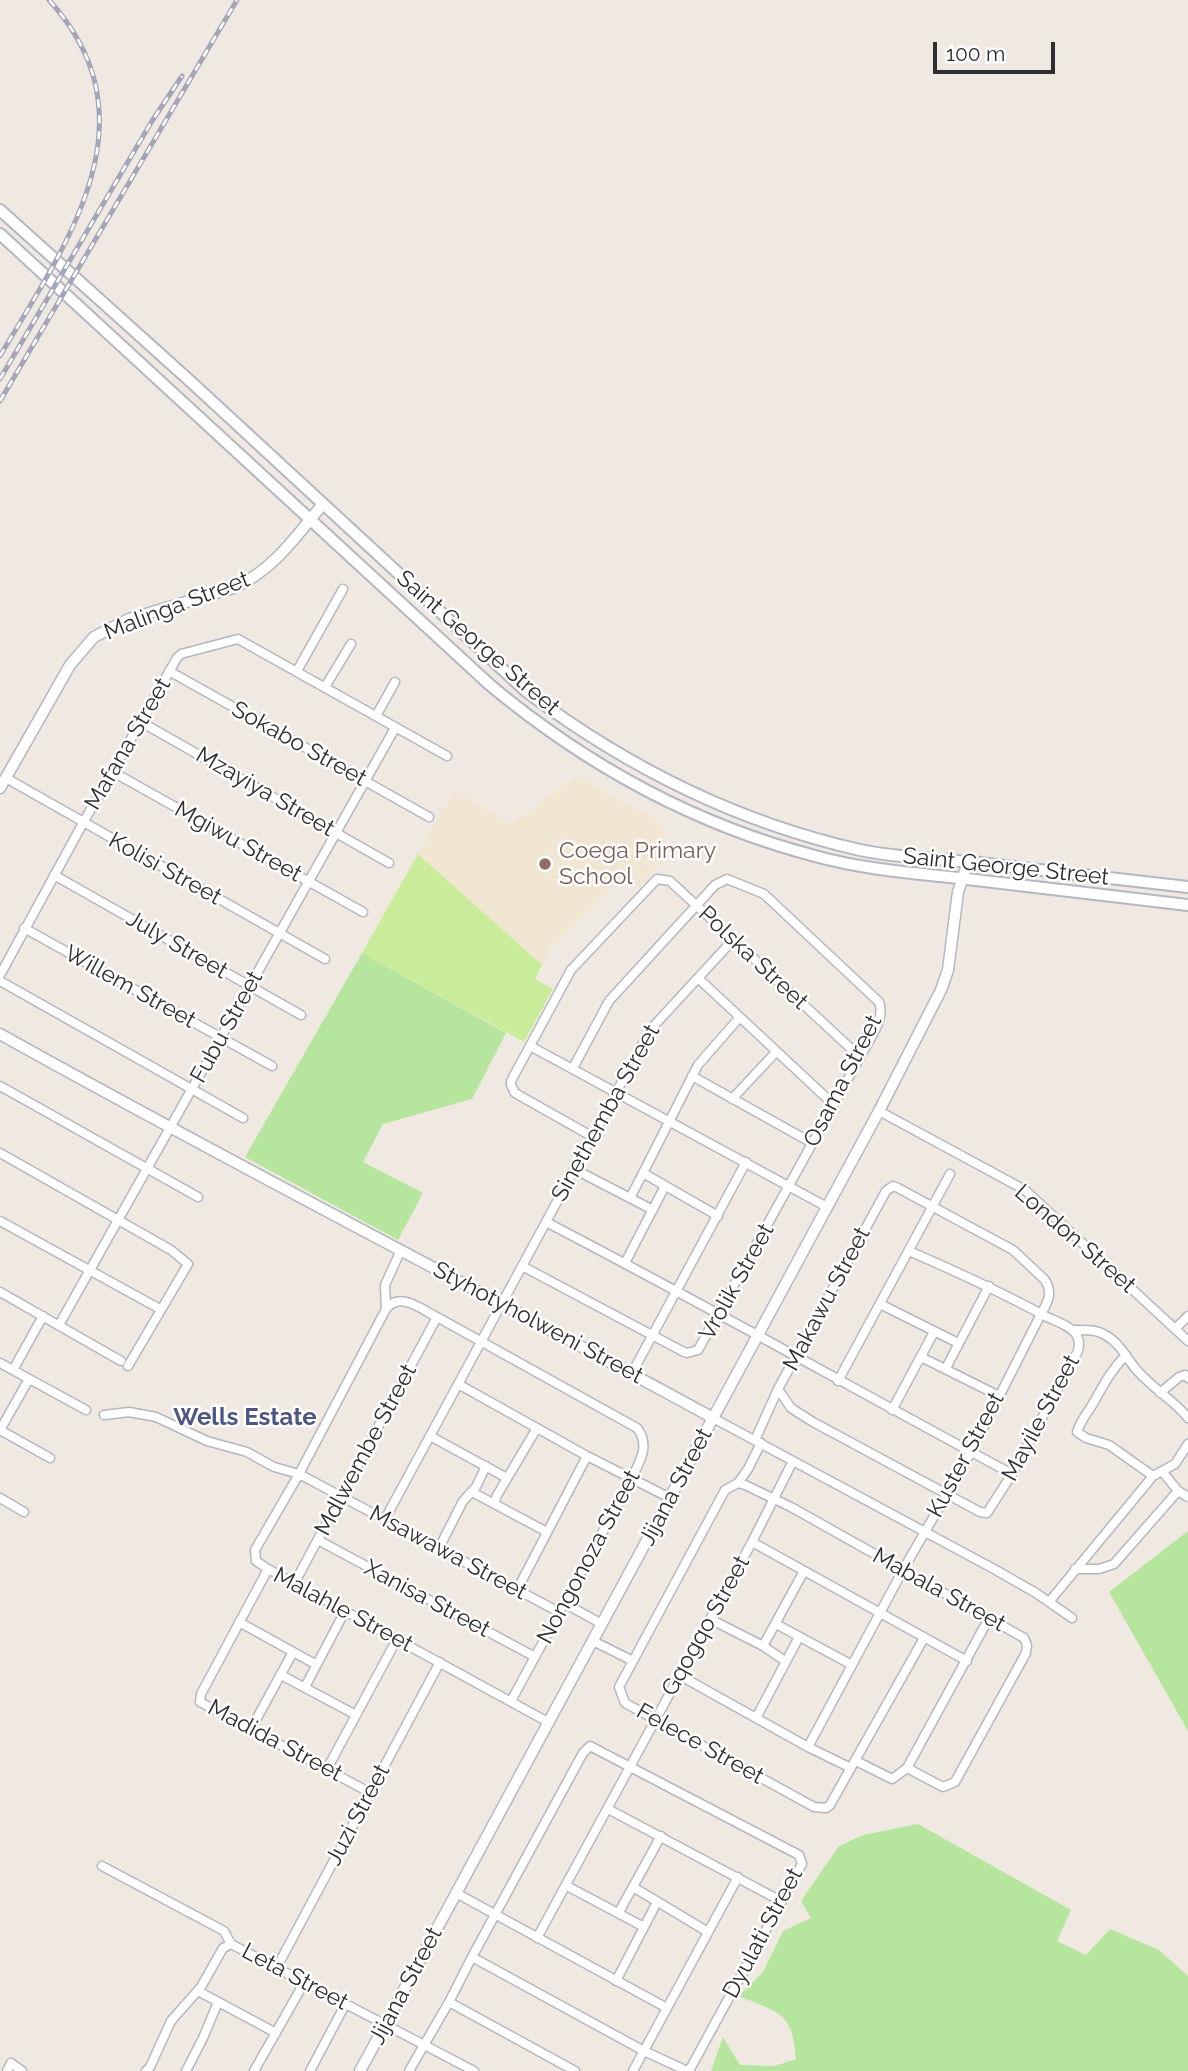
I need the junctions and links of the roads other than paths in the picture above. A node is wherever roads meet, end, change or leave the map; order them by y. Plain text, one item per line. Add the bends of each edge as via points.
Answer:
1 (0, 210) edge
2 (0, 234) edge
3 (323, 504) junction
4 (310, 519) junction
5 (343, 589) dead end
6 (351, 643) dead end
7 (169, 671) junction
8 (296, 671) junction
9 (395, 682) dead end
10 (325, 687) junction
11 (376, 716) junction
12 (141, 722) junction
13 (396, 728) junction
14 (447, 756) dead end
15 (113, 772) junction
16 (366, 782) junction
17 (3, 783) edge
18 (429, 817) dead end
19 (83, 823) junction
20 (337, 833) junction
21 (952, 860) junction
22 (968, 862) junction
23 (389, 863) dead end
24 (54, 875) junction
25 (957, 878) junction
26 (309, 882) junction
27 (1188, 887) edge
28 (698, 905) junction
29 (1188, 905) edge
30 (363, 912) dead end
31 (24, 928) junction
32 (279, 933) junction
33 (733, 940) junction
34 (325, 959) dead end
35 (0, 975) edge
36 (698, 978) junction
37 (0, 981) edge
38 (249, 986) junction
39 (301, 1016) dead end
40 (739, 1018) junction
41 (0, 1034) edge
42 (221, 1038) junction
43 (530, 1045) junction
44 (776, 1052) junction
45 (860, 1057) junction
46 (272, 1066) dead end
47 (573, 1068) junction
48 (692, 1076) junction
49 (0, 1086) edge
50 (192, 1090) junction
51 (617, 1093) junction
52 (732, 1099) junction
53 (833, 1104) junction
54 (879, 1111) junction
55 (243, 1118) dead end
56 (669, 1120) junction
57 (169, 1129) junction
58 (593, 1137) junction
59 (812, 1143) junction
60 (0, 1153) edge
61 (746, 1162) junction
62 (148, 1169) junction
63 (574, 1169) junction
64 (643, 1173) junction
65 (950, 1174) dead end
66 (665, 1186) junction
67 (789, 1186) junction
68 (198, 1197) dead end
69 (630, 1198) junction
70 (827, 1207) junction
71 (933, 1207) junction
72 (653, 1210) junction
73 (718, 1216) junction
74 (118, 1220) junction
75 (0, 1221) edge
76 (545, 1222) junction
77 (401, 1250) junction
78 (909, 1251) junction
79 (625, 1263) junction
80 (522, 1266) junction
81 (90, 1272) junction
82 (989, 1286) junction
83 (677, 1291) junction
84 (0, 1292) edge
85 (502, 1304) junction
86 (880, 1304) junction
87 (160, 1309) junction
88 (386, 1309) junction
89 (720, 1313) junction
90 (1041, 1314) junction
91 (1188, 1316) edge
92 (43, 1317) junction
93 (437, 1317) junction
94 (59, 1325) junction
95 (1175, 1329) junction
96 (1072, 1330) junction
97 (934, 1332) junction
98 (758, 1334) junction
99 (652, 1335) junction
100 (1188, 1340) edge
101 (482, 1341) junction
102 (958, 1343) junction
103 (1126, 1355) junction
104 (795, 1357) junction
105 (921, 1357) junction
106 (0, 1363) edge
107 (946, 1368) junction
108 (13, 1370) junction
109 (632, 1373) junction
110 (1188, 1378) edge
111 (29, 1379) junction
112 (838, 1381) junction
113 (458, 1384) junction
114 (778, 1389) junction
115 (1160, 1393) junction
116 (999, 1396) junction
117 (86, 1410) dead end
118 (892, 1410) junction
119 (104, 1415) dead end
120 (713, 1418) junction
121 (1188, 1418) edge
122 (537, 1428) junction
123 (0, 1430) edge
124 (430, 1436) junction
125 (758, 1442) junction
126 (1188, 1444) edge
127 (971, 1452) junction
128 (587, 1456) junction
129 (50, 1458) dead end
130 (793, 1461) junction
131 (486, 1466) junction
132 (1162, 1471) junction
133 (299, 1474) junction
134 (1012, 1474) junction
135 (1153, 1476) junction
136 (507, 1478) junction
137 (631, 1480) junction
138 (738, 1483) junction
139 (1178, 1491) junction
140 (472, 1492) junction
141 (947, 1494) junction
142 (343, 1496) junction
143 (1188, 1497) edge
144 (0, 1498) edge
145 (670, 1498) junction
146 (774, 1498) junction
147 (495, 1503) junction
148 (24, 1512) dead end
149 (385, 1519) junction
150 (547, 1532) junction
151 (924, 1533) junction
152 (318, 1540) junction
153 (752, 1542) junction
154 (439, 1548) junction
155 (268, 1569) junction
156 (1075, 1569) junction
157 (903, 1570) junction
158 (804, 1571) junction
159 (294, 1584) junction
160 (517, 1590) junction
161 (1049, 1602) junction
162 (564, 1603) junction
163 (345, 1611) junction
164 (559, 1612) junction
165 (880, 1613) junction
166 (989, 1618) junction
167 (1072, 1618) dead end
168 (710, 1619) junction
169 (239, 1622) junction
170 (602, 1624) junction
171 (776, 1624) junction
172 (799, 1637) junction
173 (924, 1638) junction
174 (397, 1639) junction
175 (593, 1641) junction
176 (763, 1646) junction
177 (293, 1652) junction
178 (535, 1657) junction
179 (633, 1661) junction
180 (785, 1661) junction
181 (967, 1661) junction
182 (440, 1662) junction
183 (315, 1664) junction
184 (852, 1665) junction
185 (281, 1675) junction
186 (679, 1675) junction
187 (305, 1687) junction
188 (512, 1701) junction
189 (356, 1715) junction
190 (756, 1718) junction
191 (654, 1721) junction
192 (548, 1722) junction
193 (251, 1729) junction
194 (808, 1746) junction
195 (854, 1764) junction
196 (631, 1766) junction
197 (907, 1768) junction
198 (327, 1769) junction
199 (369, 1792) junction
200 (608, 1808) junction
201 (661, 1836) junction
202 (102, 1866) dead end
203 (738, 1877) junction
204 (567, 1886) junction
205 (633, 1887) junction
206 (456, 1893) junction
207 (781, 1901) junction
208 (657, 1902) junction
209 (619, 1912) junction
210 (493, 1914) junction
211 (644, 1927) junction
212 (708, 1931) junction
213 (537, 1938) junction
214 (232, 1944) junction
215 (472, 1957) junction
216 (277, 1967) junction
217 (616, 1981) junction
218 (304, 1983) junction
219 (198, 1991) junction
220 (218, 2002) junction
221 (449, 2002) junction
222 (345, 2004) junction
223 (667, 2008) junction
224 (385, 2025) junction
225 (276, 2033) junction
226 (424, 2044) junction
227 (644, 2051) junction
228 (152, 2070) edge
229 (468, 2070) edge
230 (7, 2071) edge
231 (22, 2071) edge
232 (186, 2071) edge
233 (254, 2071) edge
234 (310, 2071) edge
235 (360, 2071) edge
236 (409, 2071) edge
237 (575, 2071) edge
238 (633, 2071) edge
239 (688, 2071) edge

1 - 3 main road, Saint George Street
2 - 4 main road, Saint George Street
3 - 4 street, Malinga Street
3 - 21 main road, Saint George Street via 527,692 634,764 704,800 832,842 879,854
4 - 17 street, Malinga Street via 250,580 121,622 94,637 70,665
4 - 25 main road, Saint George Street via 516,707 624,780 723,828 767,842 853,865
5 - 8 street
6 - 10 street
7 - 8 street, Mafana Street via 181,654 232,639
7 - 12 street, Mafana Street
7 - 16 street, Sokabo Street
8 - 10 street, Mafana Street
9 - 11 street
10 - 11 street, Mafana Street
11 - 13 street, Mafana Street
12 - 15 street, Mafana Street
12 - 20 street, Mzayiya Street
13 - 14 street, Mafana Street
13 - 16 street, Fubu Street
15 - 19 street, Mafana Street
15 - 26 street, Mgiwu Street
16 - 18 street, Sokabo Street
16 - 20 street, Fubu Street
17 - 19 street, Kolisi Street
19 - 24 street, Mafana Street
19 - 32 street, Kolisi Street
20 - 23 street, Mzayiya Street
20 - 26 street, Fubu Street
21 - 22 main road, Saint George Street
21 - 25 street
22 - 25 street
22 - 27 main road, Saint George Street
24 - 31 street, Mafana Street
24 - 38 street, July Street
25 - 29 main road, Saint George Street
25 - 54 street, Jijana Street via 948,970
26 - 30 street, Mgiwu Street
26 - 32 street, Fubu Street
28 - 33 street, Polska Street
28 - 43 street, Polska Street via 669,880 654,880 571,970
28 - 45 street, Osama Street via 720,881 733,880 764,894 833,958 880,1005 880,1018
28 - 47 street, Osama Street via 609,1001
31 - 35 street, Mafana Street
31 - 42 street, Willem Street
32 - 34 street, Kolisi Street
32 - 38 street, Fubu Street
33 - 36 street, Sinethemba Street
33 - 45 street, Polska Street
36 - 40 street
36 - 51 street, Sinethemba Street via 650,1030
37 - 50 street
38 - 39 street, July Street
38 - 42 street, Fubu Street
40 - 44 street
40 - 48 street
41 - 57 street, Styhotyholweni Street
42 - 46 street, Willem Street
42 - 50 street, Fubu Street
43 - 47 street
43 - 58 street, Polska Street via 513,1077 512,1089
44 - 52 street
44 - 53 street
45 - 53 street, Osama Street
47 - 51 street
48 - 52 street
48 - 56 street
49 - 62 street
50 - 55 street
50 - 57 street, Fubu Street
51 - 56 street
51 - 58 street, Sinethemba Street
52 - 59 street
53 - 59 street, Osama Street
54 - 70 street, Jijana Street
54 - 95 street, London Street via 1025,1190
56 - 61 street
56 - 64 street
57 - 62 street, Fubu Street
57 - 77 street, Styhotyholweni Street
58 - 63 street, Sinethemba Street
59 - 67 street, Osama Street
60 - 74 street
61 - 67 street
61 - 73 street
62 - 68 street
62 - 74 street, Fubu Street
63 - 69 street
63 - 76 street, Sinethemba Street
64 - 66 street
64 - 69 street
65 - 71 street
66 - 72 street
66 - 73 street
67 - 70 street
67 - 89 street, Vrolik Street
69 - 72 street
70 - 98 street, Jijana Street
71 - 78 street
71 - 90 street, Kuster Street via 1013,1250 1033,1268 1049,1292
71 - 104 street, Makawu Street via 893,1186 886,1191
72 - 79 street
73 - 83 street
74 - 81 street, Fubu Street
74 - 87 street via 188,1264
75 - 81 street
76 - 79 street
76 - 80 street, Sinethemba Street
77 - 85 street, Styhotyholweni Street
77 - 88 street via 385,1285
78 - 82 street, Mayile Street
78 - 86 street
79 - 83 street
80 - 85 street, Sinethemba Street
80 - 99 street, Vrolik Street
81 - 87 street
81 - 94 street, Fubu Street
82 - 90 street, Mayile Street
82 - 102 street
83 - 89 street
83 - 99 street
84 - 92 street
85 - 101 street, Sinethemba Street
85 - 109 street, Styhotyholweni Street
86 - 97 street
86 - 112 street
87 - 94 street via 125,1363
88 - 93 street via 405,1301
88 - 133 street, Malahle Street
89 - 98 street
89 - 99 street, Vrolik Street via 703,1345 694,1352 682,1351
90 - 96 street, Mayile Street
90 - 116 street, Kuster Street
91 - 95 street
92 - 94 street
92 - 108 street
93 - 101 street, Nongonoza Street
93 - 142 street, Mdlwembe Street
95 - 100 street, London Street
96 - 103 street via 1106,1335
96 - 134 street, Mayile Street via 1079,1339 1078,1351
97 - 102 street
97 - 105 street
98 - 104 street
98 - 120 street, Jijana Street
99 - 109 street
101 - 113 street, Sinethemba Street
101 - 137 street, Nongonoza Street via 637,1428 645,1450
102 - 107 street
103 - 115 street
103 - 135 street via 1101,1387 1077,1432 1109,1446
104 - 112 street
104 - 114 street, Makawu Street
105 - 107 street
105 - 118 street
106 - 108 street
107 - 116 street
108 - 111 street
109 - 120 street, Styhotyholweni Street
110 - 115 street via 1179,1377
111 - 117 street
111 - 123 street
112 - 118 street
113 - 122 street
113 - 124 street, Sinethemba Street
114 - 125 street, Felece Street
114 - 141 street, Makawu Street via 795,1411
115 - 121 street
116 - 127 street, Kuster Street
118 - 127 street
119 - 133 street, Msawawa Street via 129,1412 156,1417
120 - 125 street, Styhotyholweni Street
120 - 145 street, Jijana Street
122 - 128 street
122 - 136 street
123 - 129 street
124 - 131 street
124 - 149 street, Sinethemba Street
125 - 130 street, Styhotyholweni Street
125 - 138 street, Felece Street
126 - 132 street via 1175,1464
127 - 134 street
127 - 141 street, Kuster Street
128 - 137 street
128 - 150 street
130 - 146 street, Gqogqo Street
130 - 151 street, Styhotyholweni Street
131 - 136 street
131 - 140 street
132 - 135 street
132 - 139 street
133 - 142 street, Msawawa Street
133 - 155 street, Malahle Street via 256,1550 256,1561
134 - 141 street, Mayile Street via 987,1513
135 - 156 street
136 - 147 street
137 - 145 street
137 - 162 street, Nongonoza Street
138 - 146 street
138 - 179 street, Felece Street via 725,1490
139 - 143 street
139 - 156 street via 1114,1564
140 - 147 street
140 - 154 street
141 - 151 street, Kuster Street
142 - 149 street, Msawawa Street
142 - 152 street, Mdlwembe Street
144 - 148 street
145 - 170 street, Jijana Street
146 - 153 street, Gqogqo Street
146 - 157 street, Mabala Street
147 - 150 street
149 - 154 street, Msawawa Street
150 - 160 street
151 - 157 street, Kuster Street
151 - 161 street, Styhotyholweni Street
152 - 159 street, Mdlwembe Street
152 - 178 street, Xanisa Street
153 - 158 street
153 - 168 street, Gqogqo Street
154 - 160 street, Msawawa Street
155 - 159 street, Malahle Street
155 - 169 street, Madida Street
156 - 161 street
157 - 165 street, Kuster Street
157 - 166 street, Mabala Street
158 - 165 street
158 - 171 street
159 - 163 street, Malahle Street
160 - 164 street, Msawawa Street
161 - 167 street, Styhotyholweni Street
162 - 164 street, Nongonoza Street
162 - 170 street
163 - 174 street, Malahle Street
163 - 183 street
164 - 178 street, Nongonoza Street
165 - 173 street
165 - 184 street, Kuster Street
166 - 181 street
166 - 197 street, Mabala Street via 1024,1638 1027,1649 958,1780 943,1787
168 - 176 street
168 - 186 street, Gqogqo Street
169 - 177 street
169 - 193 street, Madida Street via 200,1702
170 - 175 street, Jijana Street
171 - 172 street
171 - 176 street
172 - 180 street
172 - 184 street
173 - 181 street
173 - 195 street, Felece Street
174 - 182 street, Malahle Street
174 - 189 street
175 - 179 street
175 - 192 street, Jijana Street
176 - 180 street
177 - 183 street
177 - 185 street
178 - 188 street, Nongonoza Street
179 - 191 street, Felece Street via 620,1694 625,1703
180 - 190 street
181 - 197 street
182 - 188 street, Malahle Street
182 - 199 street, Juzi Street
183 - 187 street
184 - 194 street, Kuster Street
185 - 187 street
185 - 193 street
186 - 190 street
186 - 191 street, Gqogqo Street
187 - 189 street
188 - 192 street, Malahle Street
189 - 198 street
190 - 194 street
191 - 195 street, Felece Street via 814,1807 830,1805
191 - 196 street, Gqogqo Street
192 - 206 street, Jijana Street
193 - 198 street, Madida Street
194 - 195 street
195 - 197 street via 892,1779
196 - 200 street, Gqogqo Street
196 - 207 street, Dyulati Street via 799,1855 802,1864
196 - 210 street, Dyulati Street via 590,1746 583,1753
198 - 199 street, Madida Street
199 - 216 street, Juzi Street
200 - 201 street
200 - 204 street, Gqogqo Street
201 - 203 street
201 - 205 street
202 - 214 street via 224,1931
203 - 207 street
203 - 212 street
204 - 209 street
204 - 213 street, Gqogqo Street
205 - 208 street
205 - 209 street
206 - 210 street
206 - 224 street, Jijana Street
207 - 239 street, Dyulati Street
208 - 211 street
208 - 212 street
209 - 211 street
210 - 213 street
210 - 215 street
211 - 217 street
212 - 223 street
213 - 217 street
214 - 216 street, Leta Street
214 - 219 street, Leta Street via 219,1953
215 - 221 street
215 - 227 street, Dyulati Street
216 - 218 street, Leta Street
217 - 223 street
218 - 222 street, Leta Street
218 - 225 street
219 - 220 street
219 - 228 street, Leta Street via 171,2021
220 - 225 street
220 - 232 street
221 - 226 street
221 - 237 street
222 - 224 street, Leta Street
222 - 234 street
223 - 227 street
224 - 226 street, Leta Street
224 - 235 street, Jijana Street
225 - 233 street
226 - 229 street, Leta Street
226 - 236 street
227 - 238 street
227 - 239 street, Dyulati Street
230 - 231 street via 10,2063

